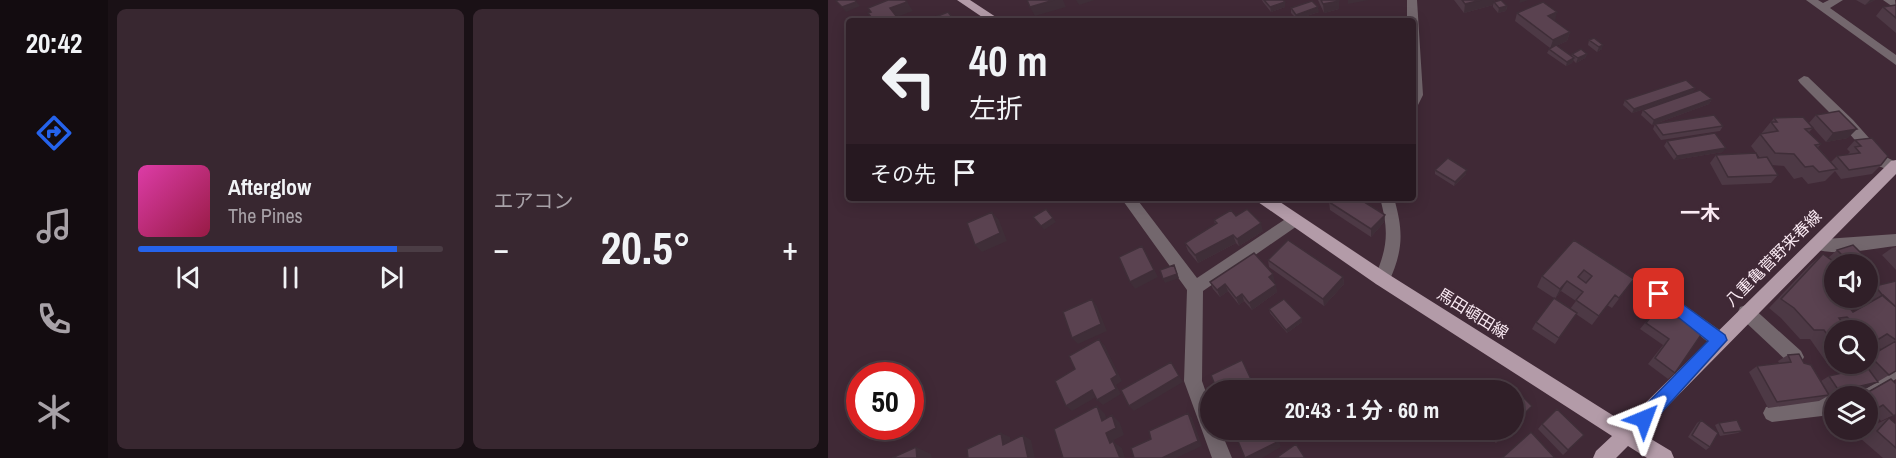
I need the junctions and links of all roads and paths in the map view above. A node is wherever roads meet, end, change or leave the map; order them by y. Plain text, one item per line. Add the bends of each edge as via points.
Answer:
1 (962, 0) edge
2 (1412, 0) edge
3 (1811, 0) edge
4 (1838, 0) edge
5 (1888, 0) edge
6 (1896, 6) edge
7 (1822, 8) junction
8 (991, 18) edge
9 (1413, 18) edge
10 (1896, 61) edge
11 (1416, 76) edge
12 (1804, 80) dead end
13 (1416, 97) edge
14 (1895, 170) edge
15 (1130, 201) edge
16 (1268, 201) edge
17 (1388, 201) edge
18 (1296, 220) junction
19 (1896, 240) edge
20 (1816, 243) junction
21 (1382, 279) junction
22 (1195, 288) junction
23 (1659, 294) dead end
24 (1746, 312) junction
25 (1719, 340) junction
26 (1795, 357) edge
27 (1896, 369) edge
28 (1870, 386) edge
29 (1200, 399) edge
30 (1824, 406) edge
31 (1772, 412) dead end
32 (1629, 435) junction
33 (1215, 440) edge
34 (1222, 458) edge
35 (1603, 458) edge
36 (1664, 458) edge

1 - 8 main road
2 - 9 street
3 - 7 street
4 - 7 street
5 - 6 street
7 - 10 street
11 - 13 street
12 - 14 street
14 - 20 main road, 八重亀菅野来春線
15 - 22 street
16 - 18 main road, 馬田頓田線
17 - 21 street via 1394,221 1395,250
18 - 21 main road, 馬田頓田線
18 - 22 street
19 - 20 street via 1845,245
20 - 24 main road, 八重亀菅野来春線
21 - 32 main road, 馬田頓田線
22 - 29 street via 1193,381
23 - 25 street
24 - 25 main road, 八重亀菅野来春線
24 - 26 street
25 - 32 main road, 八重亀菅野来春線
27 - 28 street
30 - 31 street
32 - 35 main road, 八重亀菅野来春線
32 - 36 main road, 馬田頓田線
33 - 34 street

